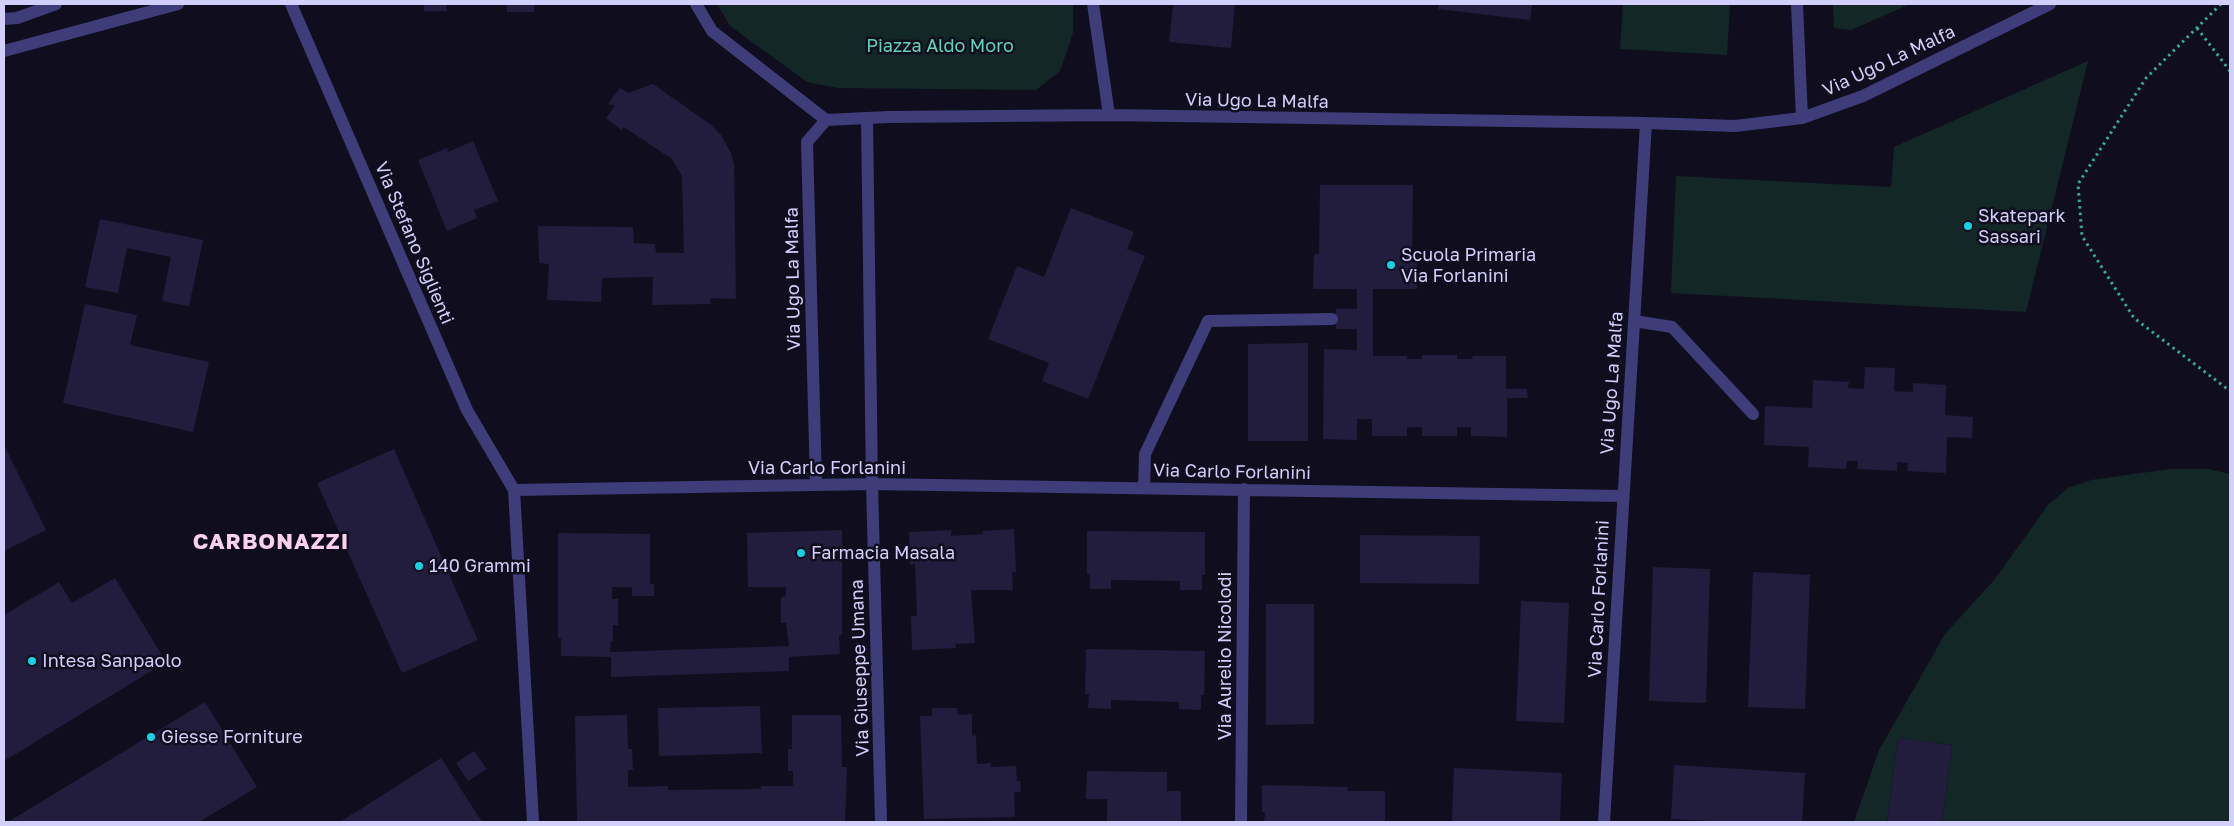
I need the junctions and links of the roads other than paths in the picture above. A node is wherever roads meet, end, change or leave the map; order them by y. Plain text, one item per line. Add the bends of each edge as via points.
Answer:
1 (56, 4) edge
2 (178, 4) edge
3 (291, 4) edge
4 (696, 4) edge
5 (1093, 4) edge
6 (1797, 4) edge
7 (2050, 4) edge
8 (4, 19) edge
9 (4, 50) edge
10 (1109, 115) junction
11 (867, 118) junction
12 (1802, 118) junction
13 (826, 120) junction
14 (1646, 123) junction
15 (1332, 319) dead end
16 (1634, 321) junction
17 (1753, 414) dead end
18 (816, 484) junction
19 (872, 484) junction
20 (1144, 488) junction
21 (1244, 489) junction
22 (514, 490) junction
23 (1622, 496) junction
24 (534, 822) edge
25 (881, 822) edge
26 (1241, 822) edge
27 (1604, 822) edge

1 - 8 street via 17,18
2 - 9 street
3 - 22 street, Via Stefano Siglienti via 467,410
4 - 13 street via 712,30
5 - 10 street
6 - 12 street
7 - 12 street, Via Ugo La Malfa via 1863,96
10 - 11 street, Via Ugo La Malfa
10 - 14 street, Via Ugo La Malfa
11 - 13 street, Via Ugo La Malfa
11 - 19 street
12 - 14 street, Via Ugo La Malfa via 1735,126
13 - 18 street, Via Ugo La Malfa via 807,142
14 - 16 street, Via Ugo La Malfa
15 - 20 street via 1208,321 1144,454
16 - 17 street via 1672,327
16 - 23 street, Via Ugo La Malfa
18 - 19 street, Via Carlo Forlanini
18 - 22 street, Via Carlo Forlanini
19 - 20 street, Via Carlo Forlanini
19 - 25 street, Via Giuseppe Umana
20 - 21 street, Via Carlo Forlanini
21 - 23 street, Via Carlo Forlanini
21 - 26 street, Via Aurelio Nicolodi
22 - 24 street
23 - 27 street, Via Carlo Forlanini

